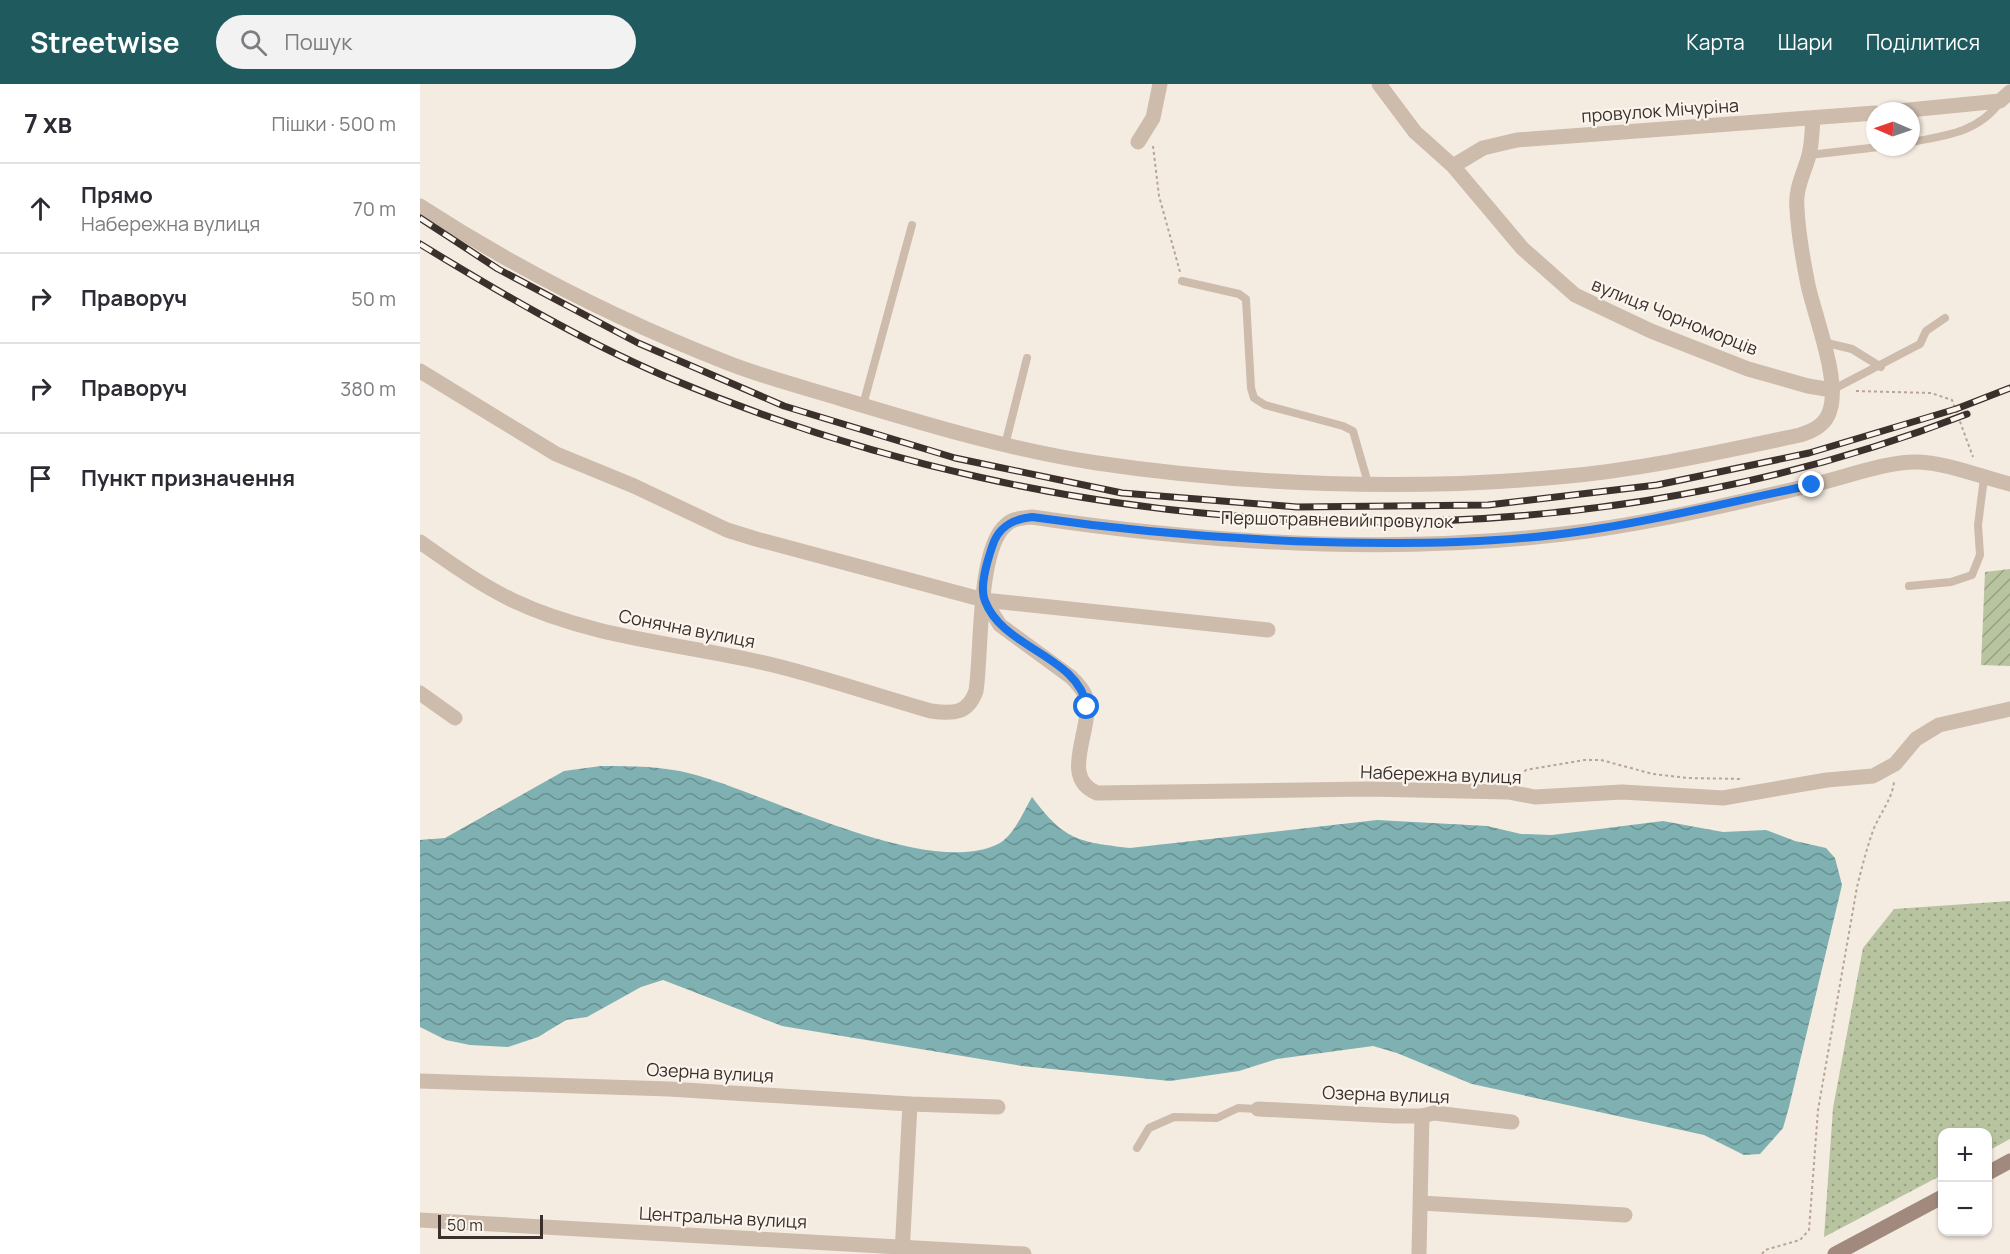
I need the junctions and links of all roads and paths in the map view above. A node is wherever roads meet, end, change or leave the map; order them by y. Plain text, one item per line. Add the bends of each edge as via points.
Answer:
1 (1160, 84) edge
2 (1379, 84) edge
3 (2005, 97) edge
4 (1920, 108) edge
5 (1866, 114) edge
6 (1813, 119) junction
7 (1920, 140) edge
8 (1146, 142) joint
9 (1866, 148) edge
10 (1809, 155) junction
11 (1452, 166) junction
12 (420, 206) edge
13 (912, 225) dead end
14 (1182, 281) joint
15 (1945, 318) dead end
16 (1823, 342) junction
17 (1027, 358) dead end
18 (1881, 367) junction
19 (420, 371) edge
20 (1832, 390) junction
21 (1856, 391) dead end
22 (864, 405) junction
23 (1005, 445) junction
24 (1979, 477) junction
25 (1368, 483) junction
26 (2010, 484) edge
27 (420, 542) edge
28 (1909, 586) dead end
29 (984, 600) junction
30 (1268, 630) dead end
31 (420, 693) edge
32 (2010, 709) edge
33 (455, 718) dead end
34 (1895, 764) junction
35 (1751, 780) dead end
36 (1508, 792) junction
37 (420, 1081) edge
38 (910, 1104) junction
39 (998, 1107) dead end
40 (1258, 1109) joint
41 (1422, 1116) junction
42 (1512, 1122) dead end
43 (1137, 1148) dead end
44 (2010, 1161) edge
45 (1992, 1171) edge
46 (1938, 1199) edge
47 (1421, 1203) junction
48 (1625, 1215) dead end
49 (420, 1220) edge
50 (902, 1250) edge
51 (1024, 1254) edge
52 (1419, 1254) edge
53 (1762, 1254) edge
54 (1835, 1254) edge

1 - 8 street
2 - 11 street, вулиця Чорноморців via 1415,132
3 - 4 street
3 - 7 lane via 1985,120 1968,129
5 - 6 street, провулок Мічуріна
6 - 10 street
6 - 11 street, провулок Мічуріна via 1517,140 1483,148
8 - 14 path
9 - 10 lane
10 - 16 street via 1800,178 1797,207 1808,286
11 - 20 street, вулиця Чорноморців via 1522,248 1575,295 1651,331 1748,369
12 - 22 street via 613,315 731,365
13 - 22 lane
14 - 25 lane via 1246,299 1254,398 1265,405 1353,431
15 - 18 lane via 1926,331 1920,344
16 - 18 lane via 1852,349
16 - 20 street
17 - 23 lane
18 - 20 lane
19 - 29 street via 556,454 727,530
20 - 25 street via 1829,413 1812,432 1716,453 1557,478
21 - 24 path via 1931,393 1952,400
22 - 23 street
23 - 25 street via 1095,463 1182,474
24 - 26 street
24 - 28 lane via 1980,555 1972,575 1951,582
24 - 29 street, Першотравневий провулок via 1933,464 1907,462 1600,528 1479,540 1375,543 1252,539 1019,518 1007,523 992,545
27 - 29 street, Сонячна вулиця via 514,601 602,632 773,665 930,711 962,711 973,699
29 - 30 street
29 - 36 street, Набережна вулиця via 1000,625 1071,677 1085,695 1086,720 1077,768 1087,789 1097,793 1366,789
31 - 33 street
32 - 34 street, Набережна вулиця via 1939,724 1916,739
34 - 36 street, Набережна вулиця via 1873,776 1723,798 1622,792 1535,797
34 - 53 path via 1893,792 1875,825 1857,887 1818,1110 1809,1230 1800,1240
35 - 36 path via 1653,774 1620,763 1584,760 1526,770
37 - 38 street, Озерна вулиця via 669,1089
38 - 39 street, Озерна вулиця
38 - 50 street
40 - 41 street, Озерна вулиця
40 - 43 lane via 1238,1108 1217,1118 1174,1117 1149,1128
41 - 42 street, Озерна вулиця via 1434,1113
41 - 47 street
44 - 45 main road
46 - 54 main road
47 - 48 street
47 - 52 street
49 - 50 street, Центральна вулиця
50 - 51 street, Центральна вулиця

